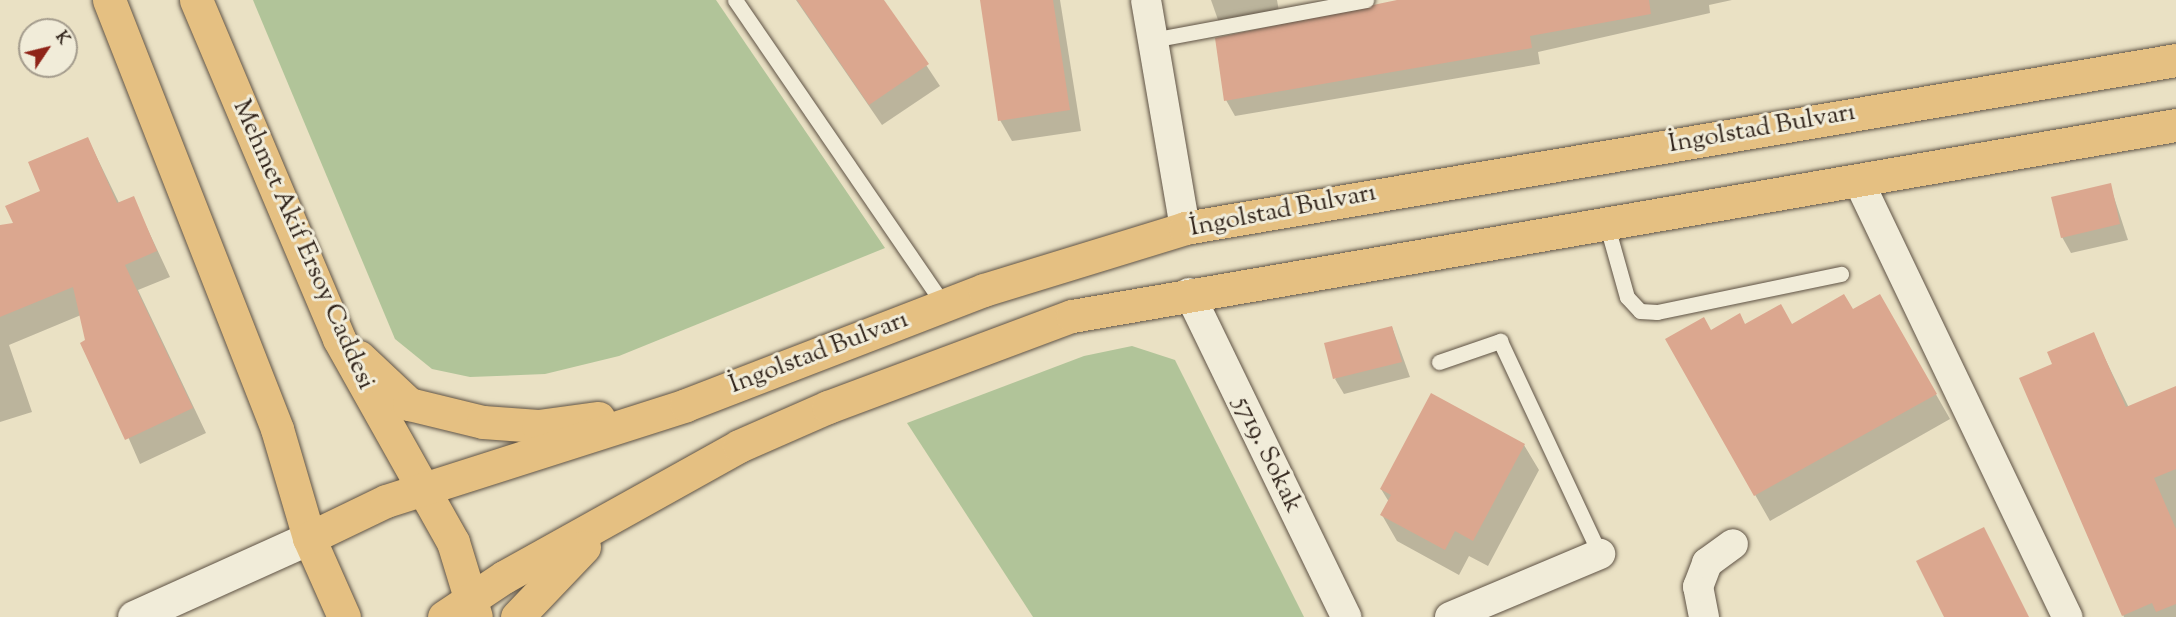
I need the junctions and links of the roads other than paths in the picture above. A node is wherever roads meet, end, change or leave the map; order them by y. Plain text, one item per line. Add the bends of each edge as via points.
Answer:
1 (109, 0) edge
2 (196, 0) edge
3 (735, 0) edge
4 (1146, 0) edge
5 (1366, 0) edge
6 (1152, 40) junction
7 (2176, 60) edge
8 (2176, 125) edge
9 (1860, 184) junction
10 (1607, 226) junction
11 (1185, 228) junction
12 (1841, 274) dead end
13 (1189, 293) junction
14 (943, 304) junction
15 (339, 339) junction
16 (1439, 362) dead end
17 (686, 405) junction
18 (423, 493) junction
19 (626, 511) junction
20 (309, 538) junction
21 (1733, 544) dead end
22 (1600, 554) joint
23 (474, 607) edge
24 (134, 617) edge
25 (344, 617) edge
26 (444, 617) edge
27 (517, 617) edge
28 (1346, 617) edge
29 (1450, 617) edge
30 (1704, 617) edge
31 (2067, 617) edge

1 - 20 main road via 277,429
2 - 15 main road, Mehmet Akif Ersoy Caddesi
3 - 14 lane
4 - 6 street
5 - 6 lane
6 - 11 street
7 - 11 main road, İngolstad Bulvarı via 1461,177
8 - 9 main road, İngolstad Bulvarı
9 - 10 main road, İngolstad Bulvarı
9 - 31 street
10 - 12 lane via 1627,297 1640,311 1657,312
10 - 13 main road, İngolstad Bulvarı
11 - 14 main road, İngolstad Bulvarı
13 - 19 main road, İngolstad Bulvarı via 1072,316 828,407 739,446
13 - 28 street, 5719. Sokak
14 - 17 main road, İngolstad Bulvarı
15 - 17 main road via 410,404 483,422 538,426
15 - 18 main road, Mehmet Akif Ersoy Caddesi
16 - 22 lane via 1500,342
17 - 18 main road, İngolstad Bulvarı
18 - 20 main road, İngolstad Bulvarı via 386,501
18 - 23 main road, Mehmet Akif Ersoy Caddesi via 453,542
19 - 23 main road, İngolstad Bulvarı
19 - 27 main road via 567,562
20 - 24 main road
20 - 25 main road
21 - 30 street via 1707,563 1698,588
22 - 29 street
23 - 26 main road, İngolstad Bulvarı

